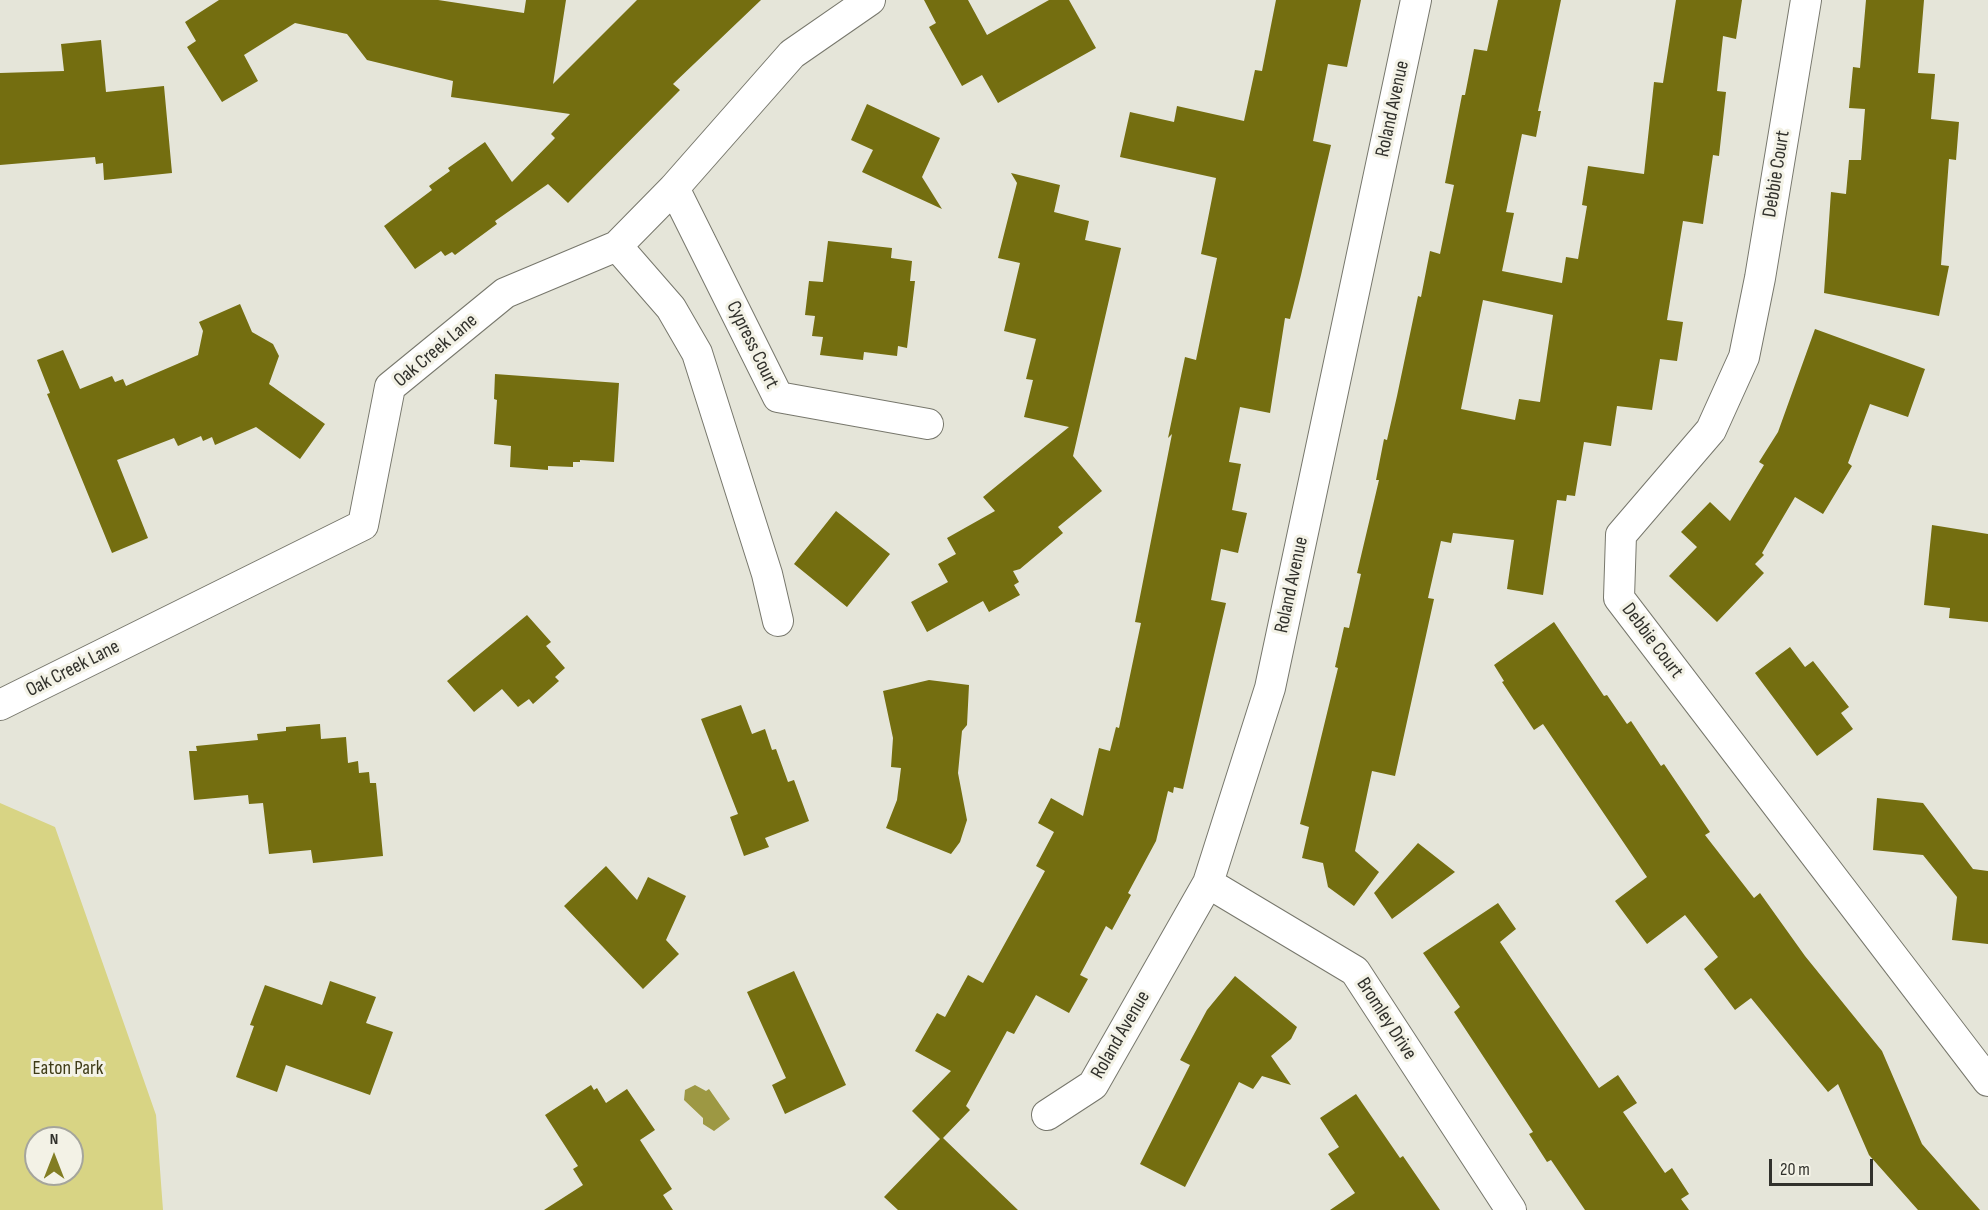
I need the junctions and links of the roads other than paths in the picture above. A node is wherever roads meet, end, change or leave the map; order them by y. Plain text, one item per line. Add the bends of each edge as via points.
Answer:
1 (870, 0) edge
2 (1416, 0) edge
3 (1806, 0) edge
4 (674, 188) junction
5 (617, 246) junction
6 (928, 424) dead end
7 (777, 621) dead end
8 (0, 705) edge
9 (1208, 883) junction
10 (1988, 1081) edge
11 (1047, 1115) dead end
12 (1511, 1210) edge

1 - 4 street, Oak Creek Lane via 792,54
2 - 9 street, Roland Avenue via 1270,688
3 - 10 street, Debbie Court via 1744,357 1712,430 1620,536 1619,598
4 - 5 street, Oak Creek Lane
4 - 6 street, Cypress Court via 777,397
5 - 7 street via 671,308 697,353 767,573
5 - 8 street, Oak Creek Lane via 505,293 390,387 363,525
9 - 11 street, Roland Avenue via 1093,1085
9 - 12 street, Bromley Drive via 1355,971

